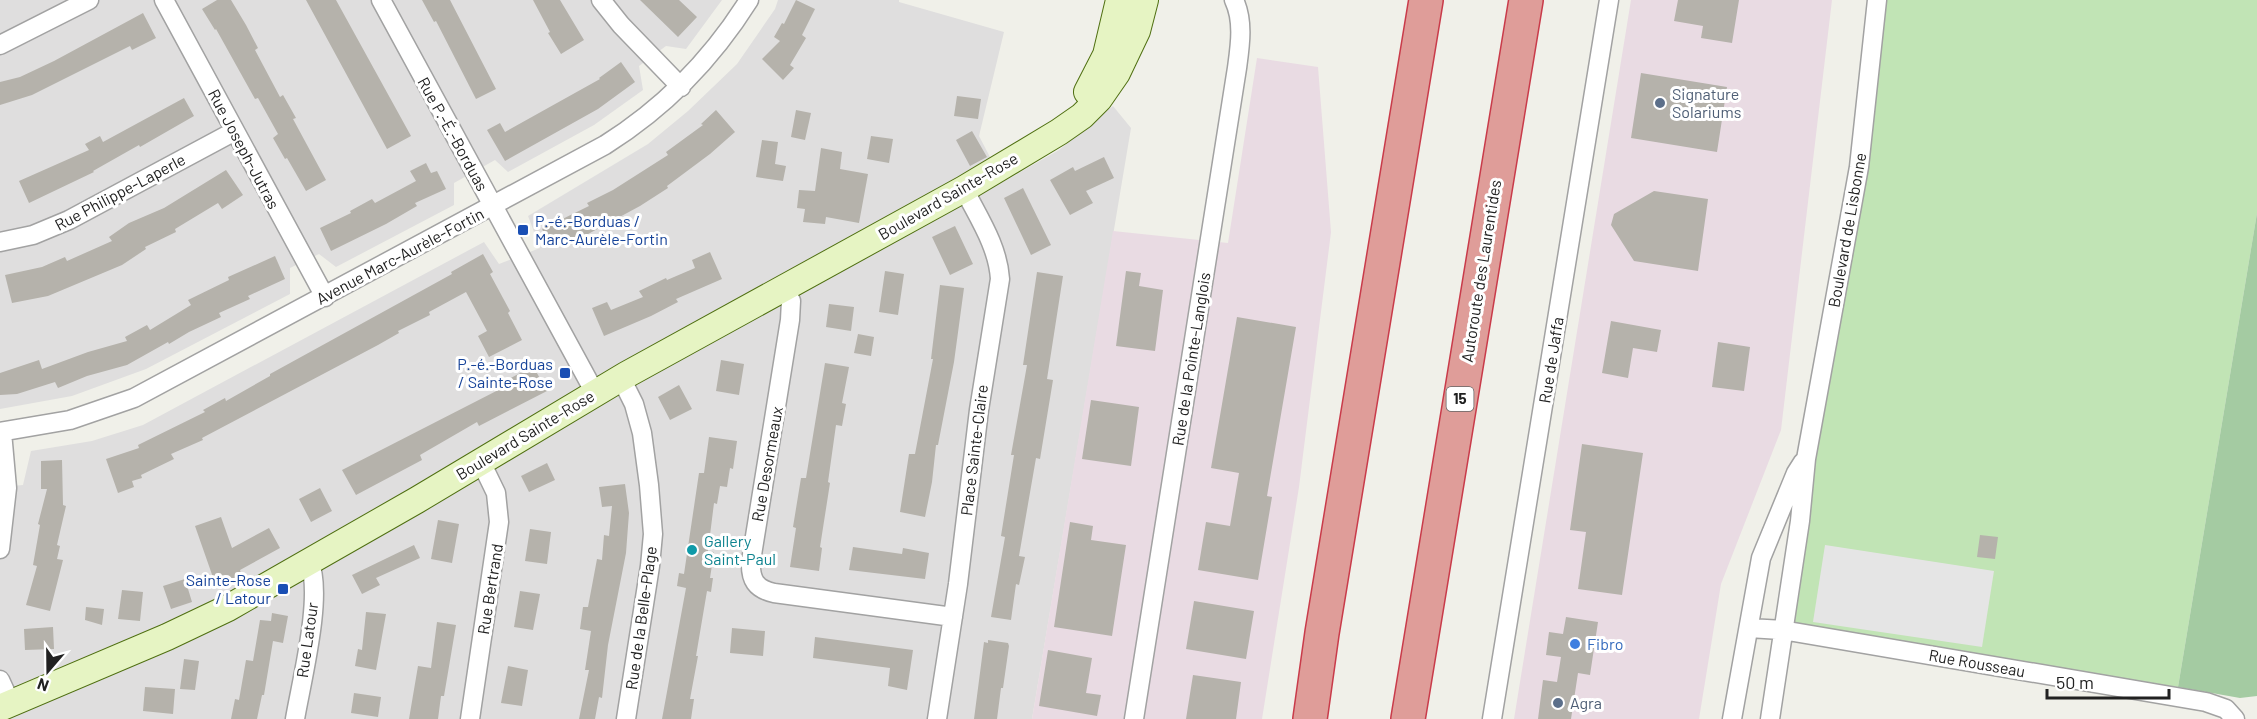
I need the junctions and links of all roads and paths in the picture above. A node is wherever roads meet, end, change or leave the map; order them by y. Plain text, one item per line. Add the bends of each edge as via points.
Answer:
1 (89, 0) edge
2 (164, 0) edge
3 (381, 0) edge
4 (601, 0) edge
5 (749, 0) edge
6 (1119, 0) edge
7 (1145, 0) edge
8 (1234, 0) edge
9 (1426, 0) edge
10 (1526, 0) edge
11 (1609, 0) edge
12 (1877, 0) edge
13 (0, 45) edge
14 (681, 87) junction
15 (235, 131) junction
16 (1041, 143) junction
17 (964, 189) junction
18 (493, 206) junction
19 (0, 242) edge
20 (784, 286) junction
21 (325, 297) junction
22 (621, 378) junction
23 (595, 393) junction
24 (1, 432) edge
25 (1806, 459) junction
26 (482, 462) junction
27 (0, 549) edge
28 (309, 562) junction
29 (953, 617) junction
30 (1749, 628) junction
31 (1782, 630) junction
32 (0, 680) edge
33 (5, 706) edge
34 (295, 719) edge
35 (470, 719) edge
36 (626, 719) edge
37 (937, 719) edge
38 (1134, 719) edge
39 (1310, 719) edge
40 (1408, 719) edge
41 (1492, 719) edge
42 (1732, 719) edge
43 (1770, 719) edge
44 (2235, 719) edge

1 - 13 street
2 - 15 street, Rue Joseph-Jutras
3 - 18 street, Rue P.-É.-Borduas
4 - 14 street
5 - 14 street, Avenue Marc-Aurèle-Fortin via 713,51
6 - 16 street, Boulevard Sainte-Rose via 1111,42 1094,82 1068,118
7 - 16 street, Boulevard Sainte-Rose via 1137,31 1109,86 1080,117
8 - 38 street, Rue de la Pointe-Langlois via 1240,30 1237,68
9 - 39 highway
10 - 40 highway, Autoroute des Laurentides / 15
11 - 41 street, Rue de Jaffa
12 - 25 street, Boulevard de Lisbonne via 1859,167
14 - 18 street, Avenue Marc-Aurèle-Fortin via 620,136
15 - 19 street, Rue Philippe-Laperle via 69,220 33,235
15 - 21 street, Rue Joseph-Jutras
16 - 17 street, Boulevard Sainte-Rose
17 - 20 street, Boulevard Sainte-Rose
17 - 29 street, Place Sainte-Claire via 990,240 1000,279
18 - 21 street, Avenue Marc-Aurèle-Fortin
18 - 23 street, Rue P.-É.-Borduas
20 - 22 street, Boulevard Sainte-Rose
20 - 29 street, Rue Desormeaux via 790,301 790,320 751,561 752,579 760,589 774,593
21 - 24 street, Avenue Marc-Aurèle-Fortin via 134,398 78,418
22 - 23 street, Boulevard Sainte-Rose
22 - 36 street, Rue de la Belle-Plage via 642,433 653,534
23 - 26 street, Boulevard Sainte-Rose
24 - 27 street via 7,488
25 - 30 street, Boulevard de Lisbonne via 1796,473 1761,558
25 - 31 street, Boulevard de Lisbonne
26 - 28 street, Boulevard Sainte-Rose
26 - 35 street, Rue Bertrand via 496,493 499,522
28 - 33 street, Boulevard Sainte-Rose via 209,618
28 - 34 street, Rue Latour via 314,580 312,618
29 - 37 street, Place Sainte-Claire
30 - 31 street, Rue Rousseau
30 - 42 street, Boulevard de Lisbonne
31 - 43 street, Boulevard de Lisbonne
31 - 44 street, Rue Rousseau via 2206,702 2226,709
32 - 33 street

